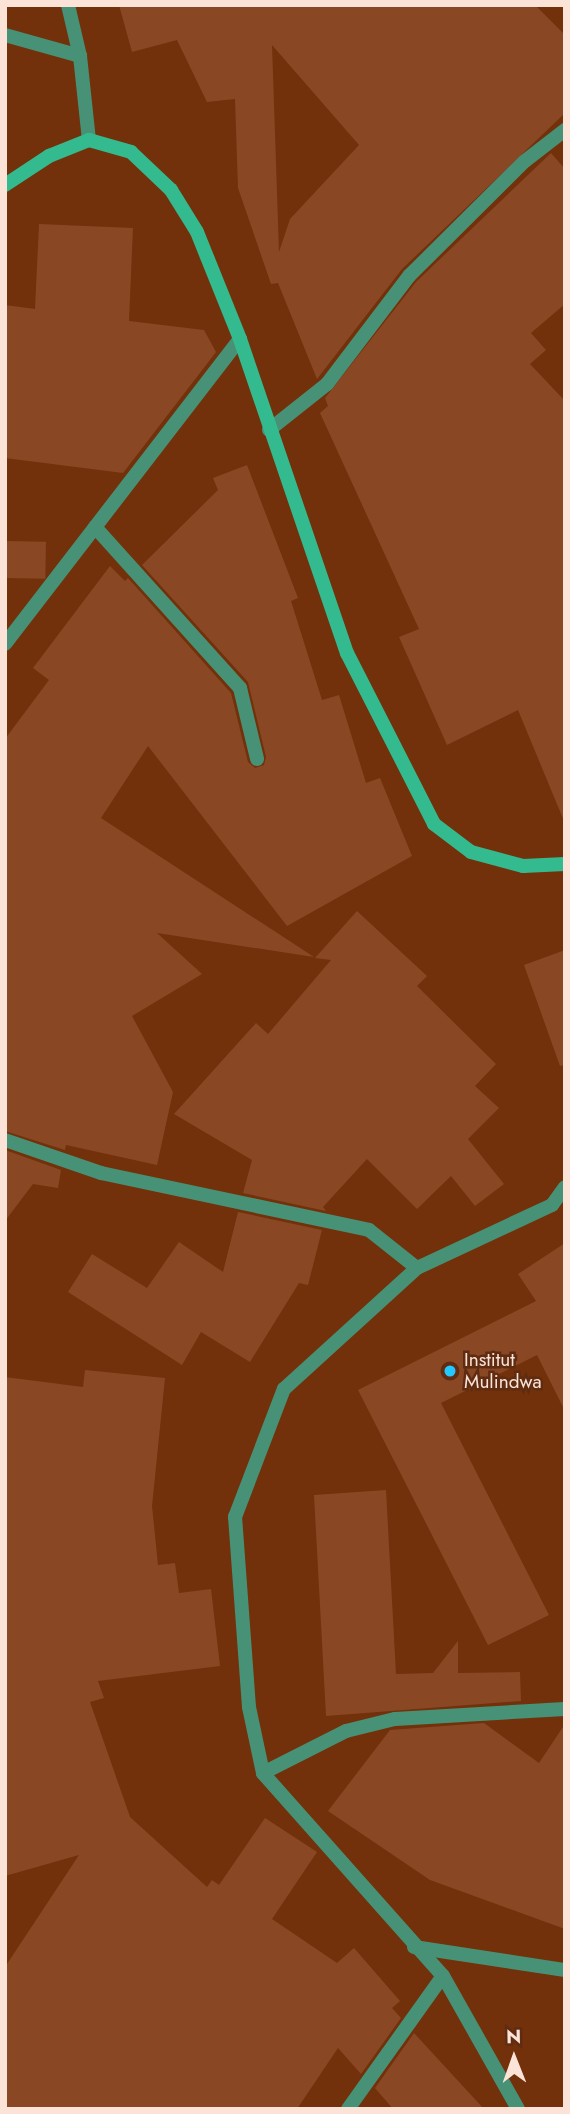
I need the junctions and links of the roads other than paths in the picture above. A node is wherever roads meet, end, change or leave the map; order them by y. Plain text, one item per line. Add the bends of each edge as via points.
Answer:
1 (68, 5) edge
2 (5, 35) edge
3 (80, 56) junction
4 (565, 130) edge
5 (89, 140) junction
6 (5, 185) edge
7 (240, 339) junction
8 (269, 430) junction
9 (95, 527) junction
10 (5, 644) edge
11 (257, 759) dead end
12 (565, 864) edge
13 (5, 1140) edge
14 (565, 1187) edge
15 (417, 1268) junction
16 (565, 1709) edge
17 (263, 1773) junction
18 (415, 1947) junction
19 (565, 1970) edge
20 (443, 1976) junction
21 (348, 2109) edge
22 (518, 2109) edge

1 - 3 street
2 - 3 street
3 - 5 street
4 - 8 street via 525,161 409,276 327,384
5 - 6 street via 49,156
5 - 7 street via 131,152 171,190 197,232
7 - 8 street
7 - 9 street
8 - 12 street via 347,653 434,824 471,852 523,866
9 - 10 street
9 - 11 street via 240,688
13 - 15 street via 101,1173 369,1230
14 - 15 street via 552,1205
15 - 17 street via 284,1389 235,1517 249,1707
16 - 17 street via 395,1718 346,1731
17 - 18 street
18 - 19 street
18 - 20 street
20 - 21 street
20 - 22 street

